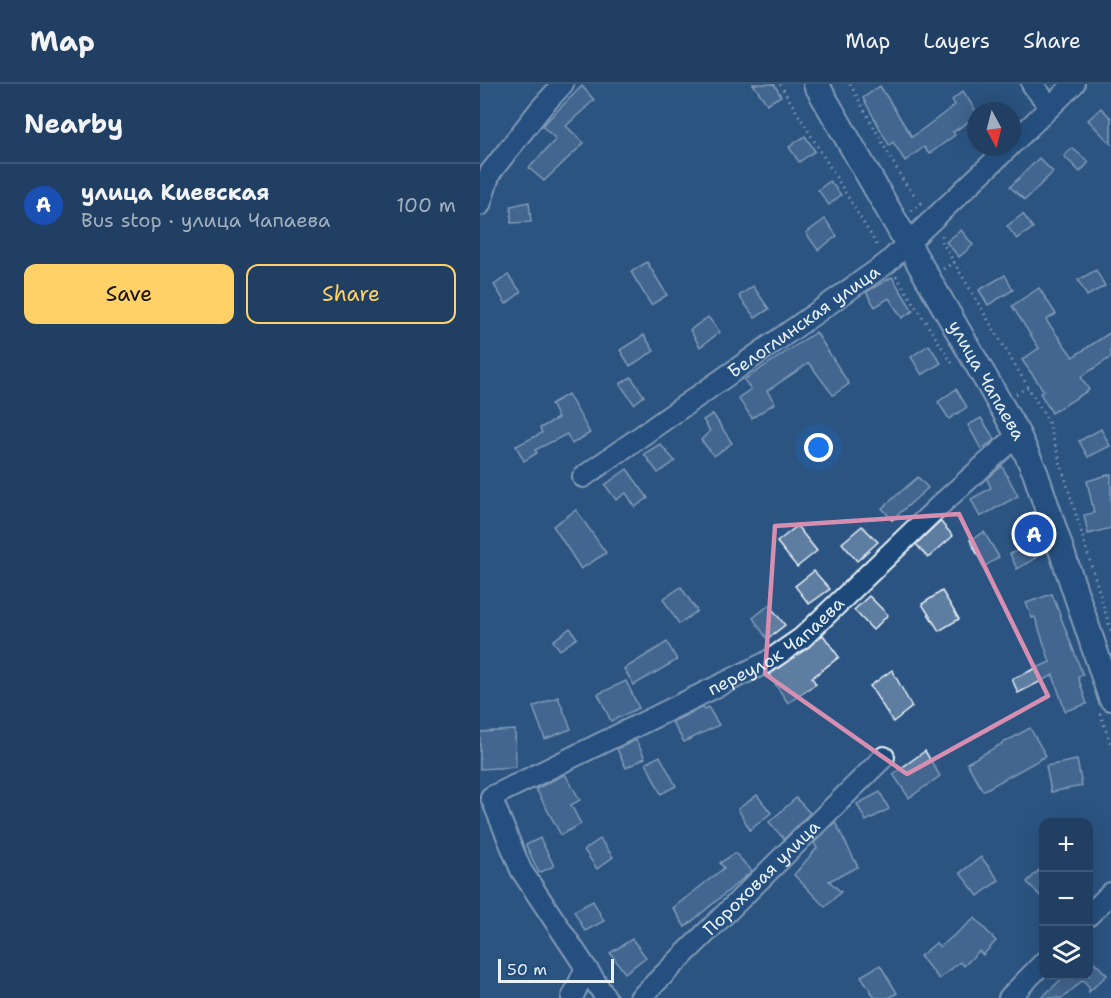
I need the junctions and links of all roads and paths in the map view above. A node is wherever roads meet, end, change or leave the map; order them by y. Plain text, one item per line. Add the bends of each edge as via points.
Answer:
1 (563, 84) edge
2 (780, 84) edge
3 (816, 84) edge
4 (850, 84) edge
5 (1032, 84) edge
6 (1074, 84) edge
7 (1050, 107) junction
8 (1021, 136) edge
9 (1001, 156) edge
10 (480, 205) edge
11 (935, 220) junction
12 (909, 244) junction
13 (887, 263) junction
14 (958, 372) dead end
15 (1018, 435) junction
16 (583, 477) dead end
17 (1111, 631) edge
18 (1105, 705) edge
19 (1111, 745) edge
20 (884, 757) dead end
21 (1111, 893) edge
22 (1093, 912) edge
23 (1039, 967) edge
24 (586, 968) junction
25 (572, 998) edge
26 (606, 998) edge
27 (640, 998) edge
28 (1009, 998) edge

1 - 10 street via 490,173
2 - 13 path
3 - 12 main road, улица Чапаева
4 - 11 path via 904,182
5 - 7 street
6 - 7 street, Белоглинская улица
7 - 8 street, Белоглинская улица
9 - 11 street, Белоглинская улица
11 - 12 street, Белоглинская улица
11 - 17 path via 942,229 942,242 1048,422
12 - 13 street, Белоглинская улица
12 - 15 main road, улица Чапаева
13 - 14 path
13 - 16 street, Белоглинская улица
15 - 18 main road, улица Чапаева via 1035,472
15 - 24 street, переулок Чапаева via 802,638 767,662 491,797 521,870
18 - 19 path
20 - 27 street, Пороховая улица
21 - 22 street
23 - 28 street
24 - 25 street
24 - 26 street

